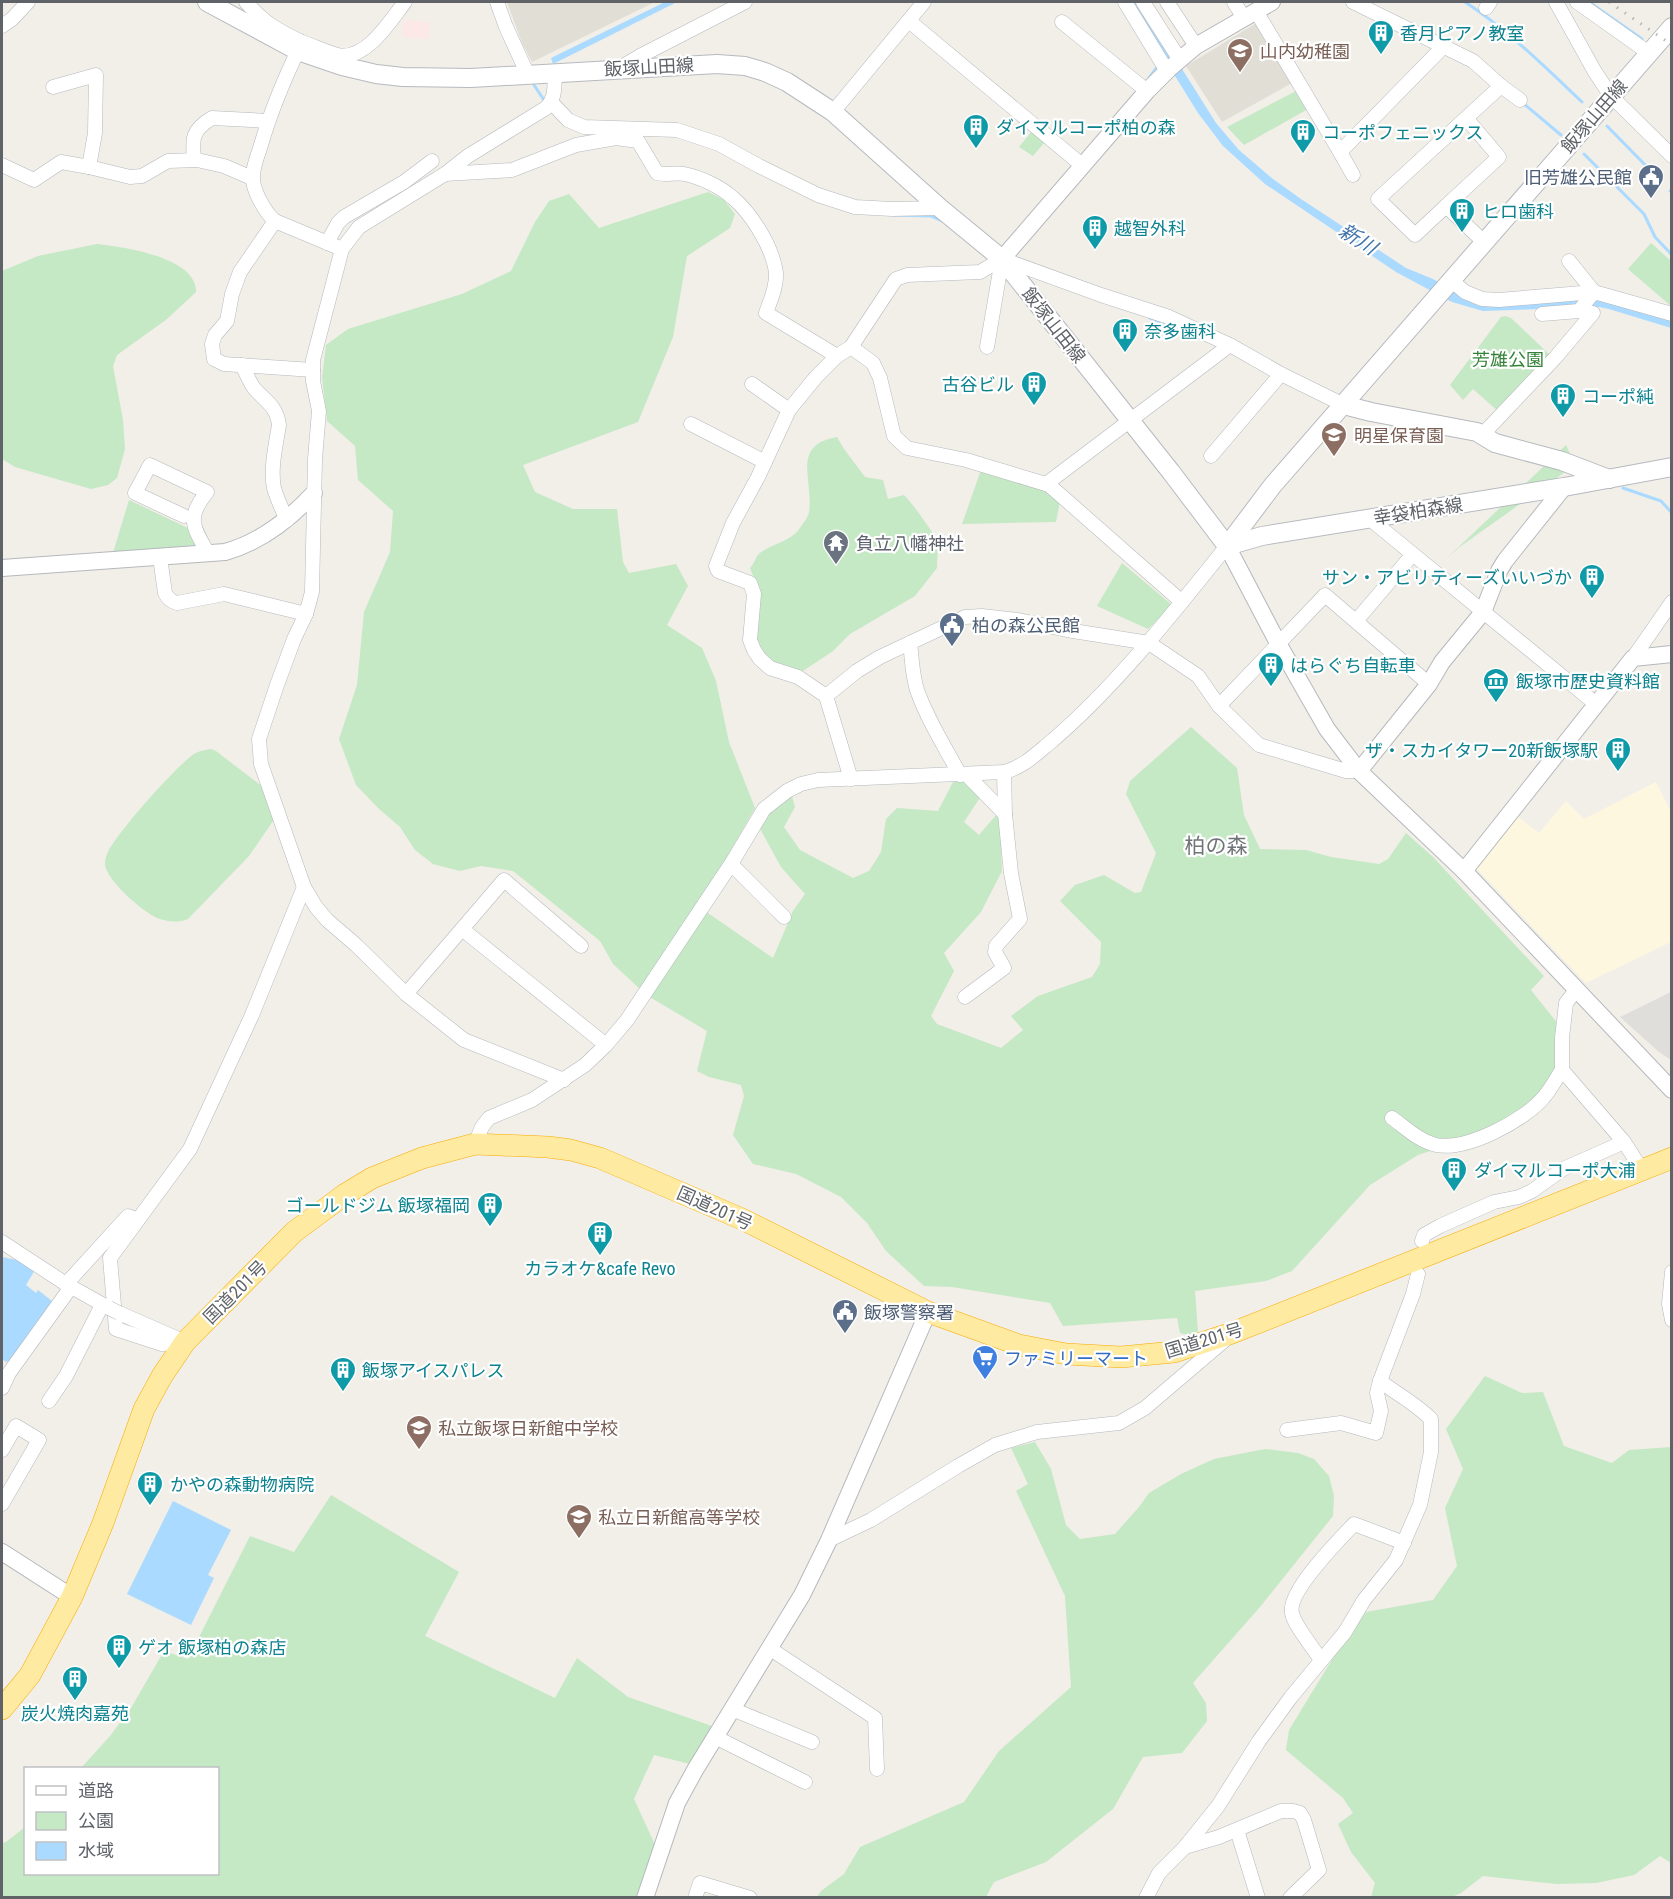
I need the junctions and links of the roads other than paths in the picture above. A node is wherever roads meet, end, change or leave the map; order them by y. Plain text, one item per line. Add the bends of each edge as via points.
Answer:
1 (28, 2) edge
2 (207, 2) edge
3 (246, 2) edge
4 (405, 2) edge
5 (497, 2) edge
6 (745, 2) edge
7 (924, 2) edge
8 (1125, 2) edge
9 (1143, 2) edge
10 (1167, 2) edge
11 (1234, 2) edge
12 (1272, 2) edge
13 (1353, 2) edge
14 (1556, 2) edge
15 (1577, 2) edge
16 (1250, 15) junction
17 (909, 21) junction
18 (1062, 22) dead end
19 (2, 26) edge
20 (1671, 27) edge
21 (1445, 45) junction
22 (1196, 46) junction
23 (300, 47) junction
24 (1649, 53) junction
25 (1173, 65) junction
26 (620, 68) junction
27 (555, 74) junction
28 (528, 75) junction
29 (1501, 86) junction
30 (52, 87) dead end
31 (1147, 91) junction
32 (1611, 96) junction
33 (1520, 100) dead end
34 (551, 102) junction
35 (833, 112) junction
36 (1466, 118) junction
37 (268, 121) junction
38 (616, 133) junction
39 (1340, 152) junction
40 (1671, 156) edge
41 (194, 160) junction
42 (432, 160) dead end
43 (2, 165) edge
44 (1083, 166) junction
45 (89, 167) junction
46 (445, 174) junction
47 (1353, 175) dead end
48 (252, 178) junction
49 (1446, 206) junction
50 (940, 208) junction
51 (275, 221) junction
52 (1484, 242) junction
53 (327, 243) junction
54 (342, 249) junction
55 (1002, 259) junction
56 (1569, 261) dead end
57 (1446, 287) junction
58 (1592, 294) junction
59 (1587, 311) junction
60 (1542, 314) dead end
61 (1671, 314) edge
62 (987, 347) dead end
63 (851, 348) junction
64 (1226, 349) junction
65 (837, 356) junction
66 (242, 365) junction
67 (313, 370) junction
68 (1278, 377) junction
69 (752, 384) dead end
70 (1344, 405) junction
71 (789, 410) junction
72 (1131, 421) junction
73 (691, 424) dead end
74 (1482, 435) junction
75 (1211, 456) dead end
76 (765, 462) junction
77 (1671, 467) edge
78 (1609, 479) junction
79 (1046, 484) junction
80 (1564, 487) junction
81 (314, 493) junction
82 (184, 516) dead end
83 (1370, 519) junction
84 (287, 520) junction
85 (1227, 546) junction
86 (208, 553) junction
87 (1413, 554) junction
88 (160, 557) junction
89 (2, 568) edge
90 (1182, 602) junction
91 (1671, 602) edge
92 (1483, 612) junction
93 (306, 614) junction
94 (1356, 621) junction
95 (910, 643) junction
96 (1149, 643) junction
97 (1279, 645) junction
98 (1671, 654) edge
99 (1633, 658) junction
100 (1429, 684) junction
101 (826, 696) junction
102 (1596, 704) junction
103 (1219, 706) junction
104 (1359, 771) junction
105 (1004, 772) junction
106 (963, 775) junction
107 (851, 779) junction
108 (1005, 813) junction
109 (731, 864) junction
110 (1464, 871) junction
111 (304, 887) junction
112 (784, 917) dead end
113 (462, 929) junction
114 (580, 946) dead end
115 (1577, 989) junction
116 (406, 994) junction
117 (965, 997) dead end
118 (606, 1045) junction
119 (1562, 1070) junction
120 (564, 1080) junction
121 (1671, 1090) edge
122 (1392, 1118) dead end
123 (1624, 1142) junction
124 (475, 1144) junction
125 (1671, 1158) edge
126 (1642, 1170) junction
127 (138, 1220) junction
128 (1422, 1241) dead end
129 (2, 1242) edge
130 (1671, 1272) edge
131 (1418, 1274) dead end
132 (69, 1285) junction
133 (110, 1309) junction
134 (928, 1312) junction
135 (1671, 1320) edge
136 (1232, 1333) junction
137 (185, 1342) junction
138 (5, 1370) edge
139 (1380, 1381) junction
140 (2, 1388) edge
141 (49, 1401) dead end
142 (1287, 1430) dead end
143 (2, 1450) edge
144 (2, 1504) edge
145 (829, 1540) junction
146 (1404, 1543) junction
147 (2, 1552) edge
148 (72, 1597) junction
149 (770, 1648) junction
150 (1321, 1660) junction
151 (2, 1709) edge
152 (732, 1709) junction
153 (715, 1737) junction
154 (812, 1742) dead end
155 (877, 1769) dead end
156 (805, 1782) dead end
157 (1237, 1830) junction
158 (1185, 1847) junction
159 (645, 1898) edge
160 (695, 1898) edge
161 (750, 1898) edge
162 (1146, 1898) edge
163 (1258, 1898) edge
164 (1290, 1898) edge

1 - 19 street
2 - 23 main road, 飯塚山田線
3 - 23 street via 259,17
4 - 23 street via 364,50 340,55
5 - 28 street
6 - 26 street
7 - 17 street
8 - 25 street
9 - 25 street
10 - 22 street
11 - 16 street
12 - 16 street
13 - 21 street
14 - 32 street
15 - 24 street
16 - 22 street
16 - 39 street
17 - 35 street
17 - 44 street
18 - 31 street
20 - 24 main road, 飯塚山田線
21 - 29 street via 1473,61
21 - 39 street
22 - 25 street
23 - 28 main road, 飯塚山田線 via 342,66 375,74 471,78
23 - 37 street
24 - 32 main road, 飯塚山田線
25 - 31 street
26 - 27 main road, 飯塚山田線
26 - 35 main road, 飯塚山田線 via 745,66 787,82
27 - 28 main road, 飯塚山田線
27 - 34 street
29 - 33 street
29 - 36 street
30 - 45 street via 96,75 95,133
31 - 44 street
32 - 40 street
32 - 52 main road, 飯塚山田線
34 - 38 street via 575,124
34 - 46 street
35 - 50 main road, 飯塚山田線
36 - 49 street via 1499,158
36 - 49 street via 1378,200 1415,235
37 - 41 street via 212,118 193,136
37 - 48 street
38 - 46 street via 512,170
38 - 50 street via 677,130 719,144 818,195 855,207
38 - 65 street via 638,141 657,173 684,174 733,197 753,220 776,274 766,313
39 - 47 street
41 - 45 street via 168,161 142,176 130,177
41 - 48 street via 224,166
42 - 53 street via 344,218
43 - 45 street via 34,180 61,162
44 - 55 street
46 - 54 street via 359,227
48 - 51 street via 260,200
49 - 52 street
50 - 55 main road, 飯塚山田線
51 - 53 street
51 - 66 street via 240,272 227,321 212,344 218,362
52 - 57 main road, 飯塚山田線
53 - 54 street
54 - 67 street
55 - 62 street
55 - 63 street via 980,272 896,279
55 - 64 street via 1169,317
55 - 72 main road, 飯塚山田線
56 - 58 street
57 - 58 street via 1482,299 1499,300
57 - 70 main road, 飯塚山田線
58 - 59 street
58 - 61 street
59 - 60 street
59 - 74 street via 1555,358
63 - 65 street
63 - 79 street via 873,363 899,443
64 - 68 street
64 - 72 street
65 - 71 street
66 - 67 street
66 - 84 street via 250,382 278,417 273,486
67 - 81 street via 319,411
68 - 70 street
68 - 75 street
69 - 71 street
70 - 74 main road
70 - 85 main road, 飯塚山田線
71 - 76 street
72 - 79 street
72 - 85 main road, 飯塚山田線
73 - 76 street
74 - 78 main road
76 - 101 street via 716,566 718,571 750,583 754,594 750,640 760,659
77 - 78 main road, 幸袋柏森線
78 - 80 main road, 幸袋柏森線
79 - 90 street
80 - 83 main road, 幸袋柏森線
80 - 92 street via 1505,561
81 - 84 street
81 - 93 street via 312,592
82 - 86 street via 135,493 150,465 207,492 193,516 194,527
83 - 85 main road, 幸袋柏森線 via 1262,536
83 - 87 street
84 - 86 street via 240,548
85 - 90 street
85 - 97 street
86 - 88 street
87 - 92 street
87 - 94 street
88 - 89 street
88 - 93 street via 165,592 172,602 224,594
90 - 96 street
91 - 99 street
92 - 100 street
92 - 102 street
93 - 111 street via 259,739 261,764
94 - 97 street via 1325,595
94 - 100 street
95 - 96 street via 965,617 982,616
95 - 101 street via 865,667
95 - 106 street via 918,690
96 - 103 street via 1198,676
96 - 105 street via 1073,722 1021,766
97 - 103 street
97 - 104 street via 1327,729
98 - 99 street
99 - 102 street
100 - 104 street
101 - 107 street
102 - 110 street
103 - 104 street via 1259,745 1346,771
104 - 110 street
105 - 106 street
105 - 108 street
106 - 107 street
106 - 108 street
107 - 109 street via 818,780 787,790 764,809
108 - 117 street via 1020,919 996,946 1004,968
109 - 112 street
109 - 118 street via 627,1020
110 - 115 street
111 - 116 street via 327,920
111 - 127 street via 252,1015 190,1149
113 - 114 street via 504,880
113 - 116 street
113 - 118 street
115 - 119 street via 1566,1003
115 - 121 street
116 - 120 street via 464,1040
118 - 120 street
119 - 122 street via 1528,1113 1457,1145 1437,1145 1419,1138
119 - 123 street
120 - 124 street via 532,1101 489,1118
123 - 126 street
123 - 128 street via 1563,1169 1519,1197 1494,1202 1440,1226 1424,1235
124 - 134 highway, 国道201号 via 548,1147 600,1158 742,1219
124 - 137 highway, 国道201号 via 422,1158 372,1178 344,1195 294,1232
125 - 126 highway, 国道201号
126 - 136 highway, 国道201号
127 - 132 street via 128,1216
127 - 137 street via 110,1258 116,1329 162,1344
129 - 132 street
130 - 135 street
131 - 139 street
132 - 133 street
132 - 138 street
133 - 137 street
133 - 141 street
134 - 136 highway, 国道201号 via 1019,1345 1066,1354 1121,1357 1174,1352
134 - 145 street
136 - 145 street via 1145,1408 1119,1423 1037,1432 995,1445 872,1520
137 - 148 highway, 国道201号 via 144,1409
138 - 140 street
139 - 142 street via 1377,1393 1381,1411 1376,1433 1341,1423
139 - 146 street via 1431,1419 1431,1452 1420,1505
143 - 144 street via 16,1426 39,1440
145 - 149 street
146 - 150 street via 1345,1632
146 - 150 street via 1354,1524 1308,1575 1291,1607 1292,1617
147 - 148 street
148 - 151 highway, 国道201号 via 30,1675
149 - 152 street
149 - 155 street via 875,1718
150 - 158 street
152 - 153 street
152 - 154 street
153 - 156 street
153 - 159 street via 677,1803
157 - 158 street
157 - 163 street
157 - 164 street via 1281,1811 1300,1813 1319,1870
158 - 162 street via 1159,1873
160 - 161 street via 700,1883

